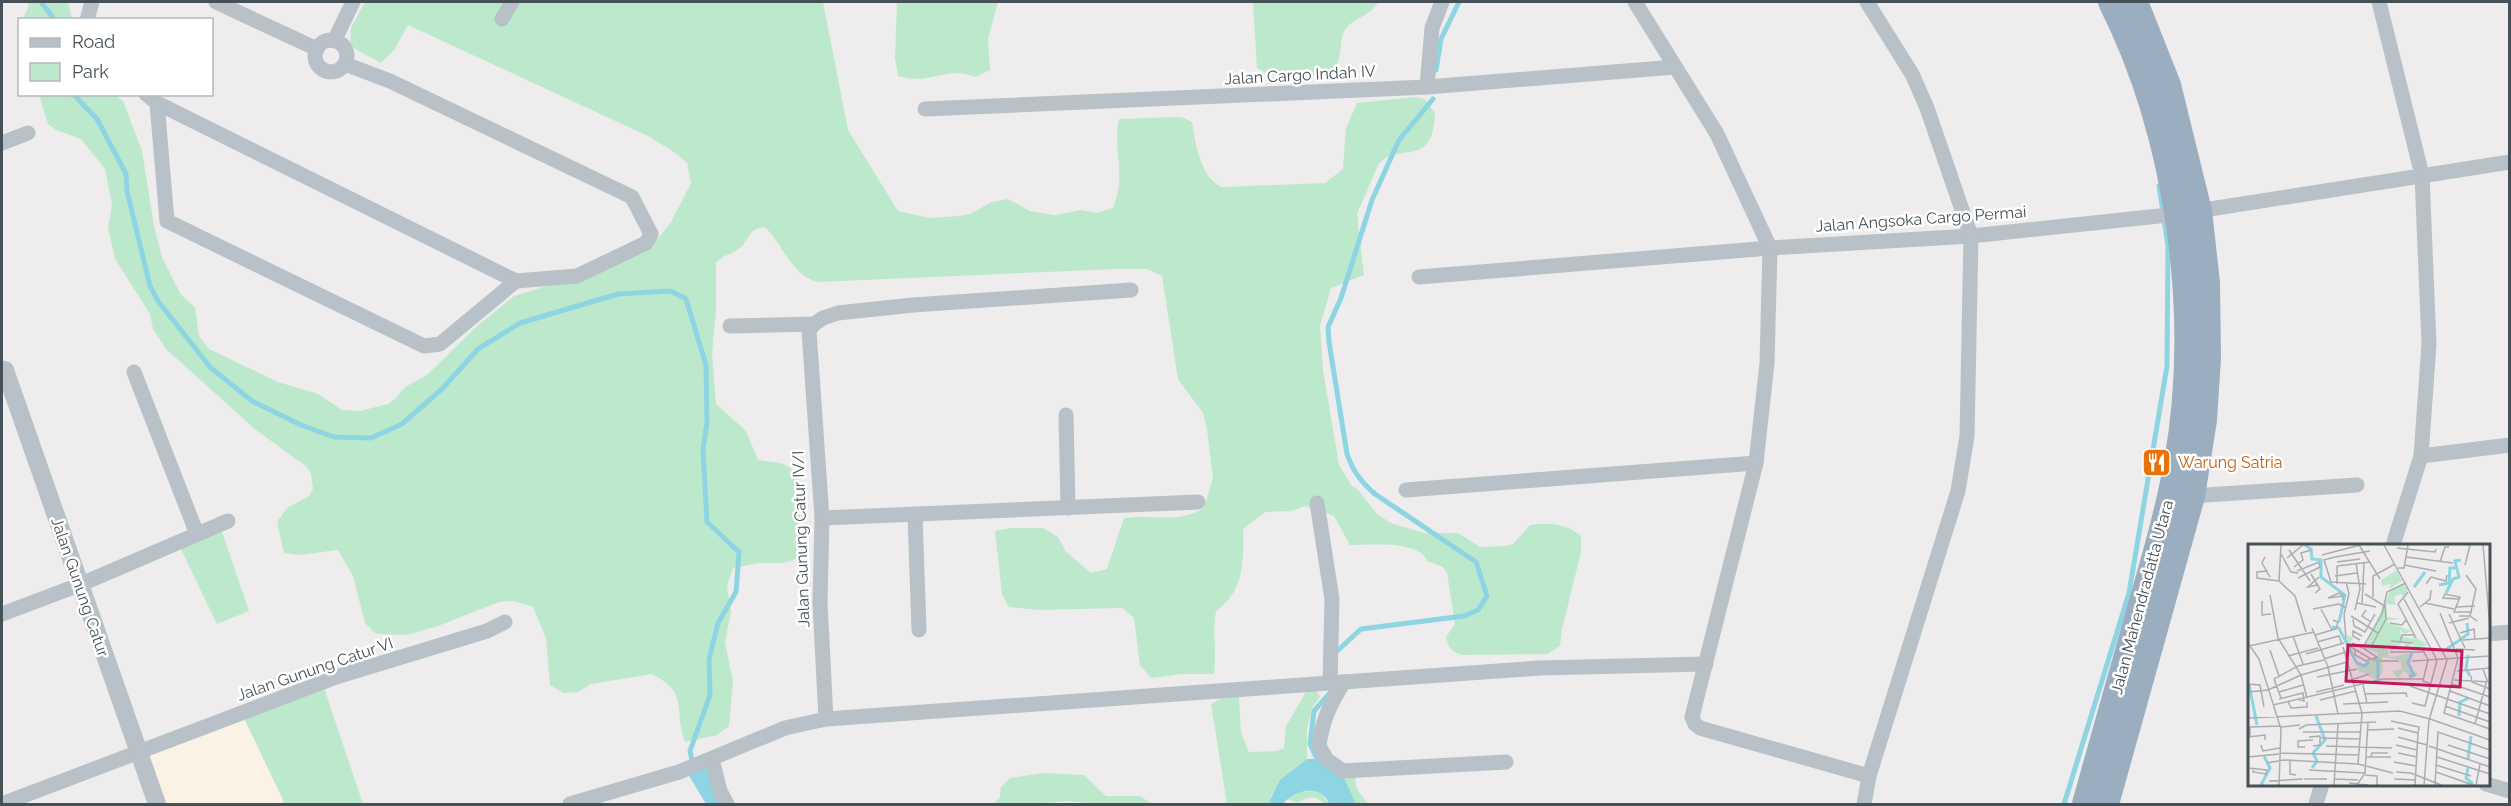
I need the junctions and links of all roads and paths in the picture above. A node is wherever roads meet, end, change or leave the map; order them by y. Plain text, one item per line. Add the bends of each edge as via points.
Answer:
1 (92, 2) edge
2 (216, 2) edge
3 (353, 2) edge
4 (512, 2) edge
5 (1442, 2) edge
6 (1635, 2) edge
7 (1867, 2) edge
8 (2111, 2) edge
9 (2135, 2) edge
10 (2379, 2) edge
11 (88, 18) edge
12 (502, 19) dead end
13 (334, 41) junction
14 (317, 49) junction
15 (345, 64) junction
16 (1675, 67) junction
17 (1426, 87) junction
18 (152, 99) edge
19 (926, 110) dead end
20 (28, 133) dead end
21 (2, 142) edge
22 (2510, 162) edge
23 (2422, 175) junction
24 (2189, 212) junction
25 (1971, 236) junction
26 (1770, 248) junction
27 (1419, 277) dead end
28 (516, 281) junction
29 (1131, 290) dead end
30 (814, 324) junction
31 (730, 326) dead end
32 (3, 365) edge
33 (134, 372) dead end
34 (1066, 416) dead end
35 (2510, 445) edge
36 (2421, 456) junction
37 (1756, 463) junction
38 (2357, 485) dead end
39 (1406, 490) dead end
40 (2192, 496) junction
41 (1198, 502) dead end
42 (1317, 503) dead end
43 (1068, 508) junction
44 (915, 515) junction
45 (822, 518) junction
46 (228, 522) dead end
47 (197, 534) junction
48 (2393, 544) edge
49 (79, 585) junction
50 (2, 614) edge
51 (505, 622) dead end
52 (919, 630) dead end
53 (2510, 632) edge
54 (2490, 634) edge
55 (1706, 664) junction
56 (1337, 683) junction
57 (826, 719) junction
58 (138, 753) junction
59 (710, 760) junction
60 (1506, 762) dead end
61 (1869, 776) junction
62 (2490, 784) edge
63 (2321, 785) edge
64 (2510, 791) edge
65 (2, 804) edge
66 (157, 804) edge
67 (570, 804) edge
68 (727, 804) edge
69 (1863, 804) edge
70 (2085, 804) edge
71 (2106, 804) edge
72 (2316, 804) edge

1 - 11 street
2 - 14 street
3 - 13 street
4 - 12 street
5 - 17 street via 1432,28
6 - 16 street
7 - 25 street via 1912,74
8 - 24 highway, Jalan Mahendradatta Utara via 2126,33
9 - 24 highway, Jalan Mahendradatta Utara via 2168,85
10 - 23 street
13 - 14 street
13 - 15 street via 346,49
14 - 15 street via 315,57 323,70 339,70
15 - 28 street via 390,81 633,197 651,234 646,243 577,276
16 - 17 street, Jalan Cargo Indah IV
16 - 26 street via 1717,134
17 - 19 street, Jalan Cargo Indah IV
18 - 28 street
18 - 28 street via 166,221 424,346 440,344
20 - 21 street
22 - 23 street, Jalan Angsoka Cargo Permai
23 - 24 street, Jalan Angsoka Cargo Permai
23 - 36 street via 2430,344
24 - 25 street, Jalan Angsoka Cargo Permai
24 - 40 highway, Jalan Mahendradatta Utara via 2207,283 2208,358 2204,420
24 - 70 highway, Jalan Mahendradatta Utara via 2187,358 2177,462 2156,553
25 - 26 street, Jalan Angsoka Cargo Permai
25 - 61 street via 1964,461
26 - 27 street, Jalan Angsoka Cargo Permai
26 - 37 street via 1767,363
29 - 30 street via 838,313
30 - 31 street
30 - 45 street, Jalan Gunung Catur IV/I via 809,332
32 - 49 street, Jalan Gunung Catur
33 - 47 street
34 - 43 street
35 - 36 street
36 - 48 street
37 - 39 street
37 - 55 street
38 - 40 street
40 - 71 highway, Jalan Mahendradatta Utara
41 - 43 street
42 - 56 street via 1332,599
43 - 44 street
44 - 45 street
44 - 52 street
45 - 57 street, Jalan Gunung Catur IV/I via 820,603
46 - 47 street
47 - 49 street
49 - 50 street
49 - 58 street, Jalan Gunung Catur
51 - 58 street, Jalan Gunung Catur VI via 336,677
53 - 54 street
55 - 56 street via 1540,668
55 - 61 street via 1692,717 1700,728
56 - 57 street
56 - 60 street via 1318,746 1327,760 1343,771
57 - 59 street via 785,728
58 - 65 street, Jalan Gunung Catur VI
58 - 66 street, Jalan Gunung Catur
59 - 67 street
59 - 68 street
61 - 69 street
62 - 64 street
63 - 72 street

